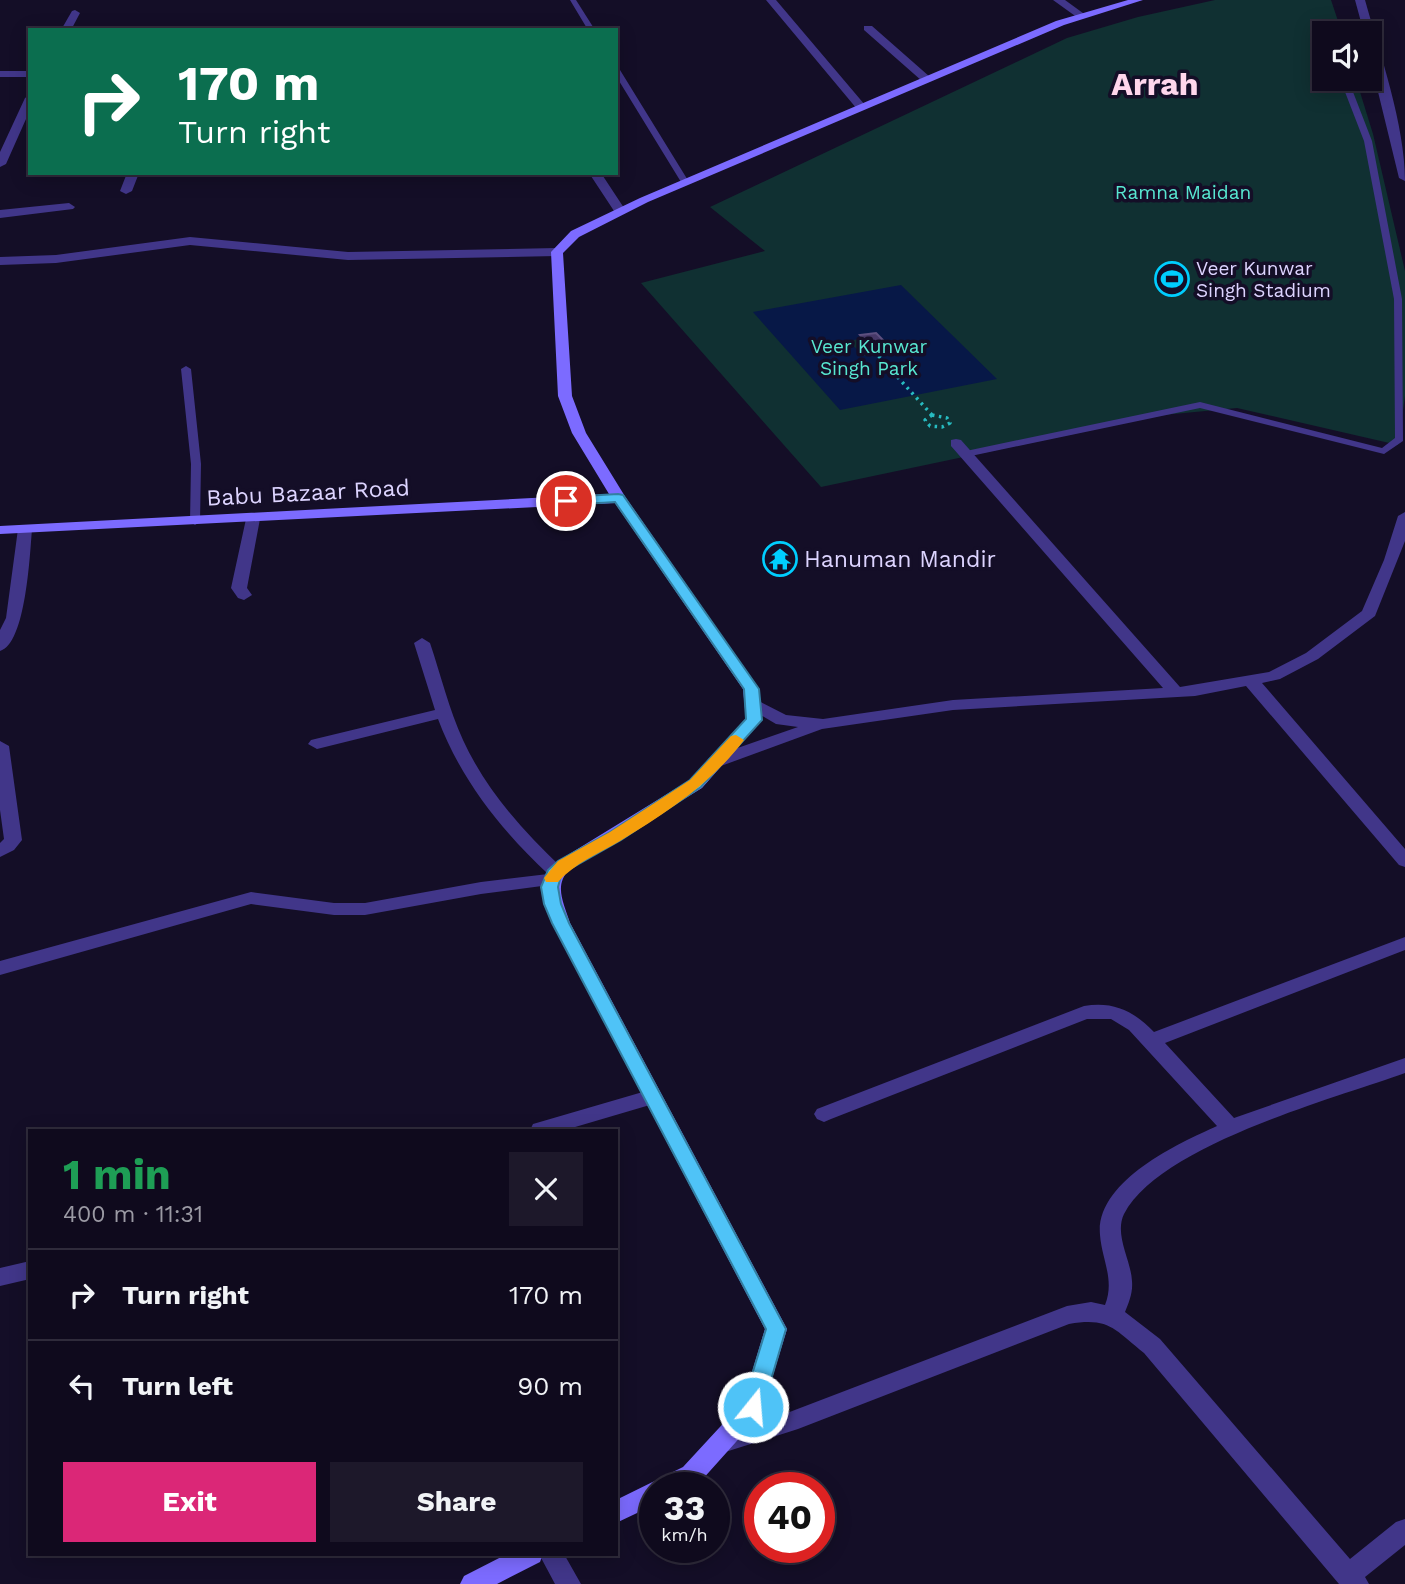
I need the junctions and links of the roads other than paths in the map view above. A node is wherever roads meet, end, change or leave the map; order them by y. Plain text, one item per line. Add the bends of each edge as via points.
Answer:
1 (573, 0) edge
2 (771, 0) edge
3 (1058, 0) edge
4 (1138, 0) edge
5 (1360, 0) edge
6 (75, 13) dead end
7 (1082, 16) junction
8 (1366, 21) edge
9 (67, 28) edge
10 (591, 28) edge
11 (868, 28) dead end
12 (618, 73) edge
13 (0, 74) edge
14 (28, 74) edge
15 (926, 79) junction
16 (1349, 91) edge
17 (1380, 91) edge
18 (28, 102) edge
19 (861, 107) junction
20 (0, 164) edge
21 (132, 175) edge
22 (596, 175) edge
23 (1405, 178) edge
24 (685, 182) junction
25 (126, 191) dead end
26 (69, 207) dead end
27 (620, 211) junction
28 (0, 214) edge
29 (558, 252) junction
30 (0, 261) edge
31 (186, 369) dead end
32 (961, 449) joint
33 (618, 498) junction
34 (1405, 516) edge
35 (253, 519) junction
36 (195, 522) junction
37 (25, 529) junction
38 (0, 530) edge
39 (244, 595) dead end
40 (422, 643) dead end
41 (0, 646) edge
42 (1250, 680) junction
43 (1176, 692) junction
44 (753, 703) junction
45 (446, 712) junction
46 (823, 724) junction
47 (317, 744) dead end
48 (0, 746) edge
49 (715, 762) junction
50 (0, 851) edge
51 (1405, 861) edge
52 (553, 876) junction
53 (1405, 943) edge
54 (0, 968) edge
55 (1150, 1041) junction
56 (1405, 1065) edge
57 (653, 1097) junction
58 (824, 1114) dead end
59 (1231, 1128) junction
60 (543, 1129) edge
61 (28, 1270) edge
62 (0, 1277) edge
63 (1112, 1315) junction
64 (719, 1444) junction
65 (694, 1472) edge
66 (639, 1500) edge
67 (618, 1511) edge
68 (1405, 1530) edge
69 (527, 1556) edge
70 (552, 1556) edge
71 (1352, 1580) edge
72 (473, 1584) edge
73 (568, 1584) edge

1 - 10 lane
2 - 19 street
3 - 7 street
4 - 7 street
5 - 8 street
6 - 9 street
7 - 15 street
11 - 15 street
12 - 24 lane
13 - 14 street
15 - 19 street
16 - 32 lane via 1368,141 1398,299 1401,439 1384,451 1200,405
17 - 23 street
18 - 20 street
19 - 24 street
21 - 25 street
22 - 27 street
24 - 27 street
26 - 28 street
27 - 29 street via 575,234
29 - 30 street via 348,256 190,241 56,259
29 - 33 street via 565,396 579,433
31 - 36 lane via 198,457
32 - 43 street
33 - 35 street, Babu Bazaar Road
33 - 44 street via 751,689
34 - 42 street via 1370,612 1312,656 1274,676
35 - 36 street, Babu Bazaar Road
35 - 39 street via 239,588
36 - 37 street, Babu Bazaar Road
37 - 38 street, Babu Bazaar Road
37 - 41 street via 14,618
40 - 45 street
42 - 43 street
42 - 51 street
43 - 46 street via 953,705
44 - 46 street via 782,720
44 - 49 street via 754,720
45 - 47 street
45 - 52 street via 472,773
46 - 49 street
48 - 50 street via 13,836
49 - 52 street via 696,784
52 - 54 street via 365,909 251,898
52 - 57 street via 553,904 561,923
53 - 55 street
55 - 58 street via 1119,1013 1097,1010
55 - 59 street
56 - 59 street
57 - 60 street
57 - 64 street via 776,1329 753,1407
59 - 63 street via 1161,1163 1119,1200 1110,1225 1121,1288
61 - 62 street
63 - 64 street via 1091,1311 1046,1321 790,1422
63 - 71 street via 1152,1346
64 - 65 street
66 - 67 street
68 - 71 street
69 - 72 street
70 - 73 street

